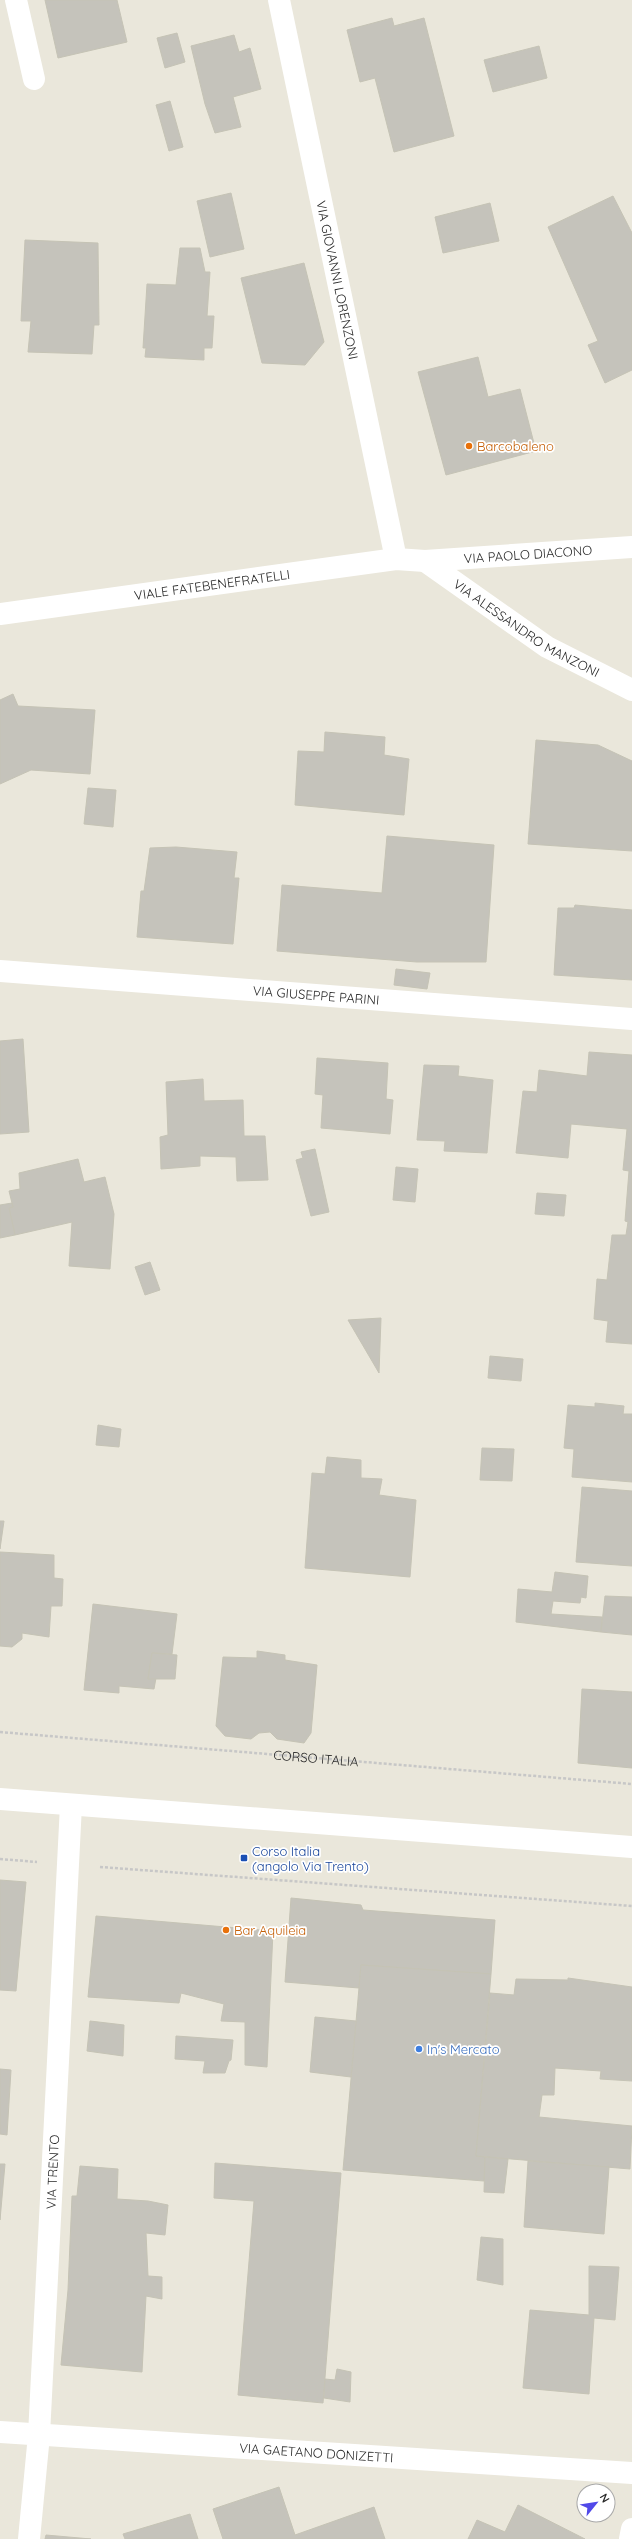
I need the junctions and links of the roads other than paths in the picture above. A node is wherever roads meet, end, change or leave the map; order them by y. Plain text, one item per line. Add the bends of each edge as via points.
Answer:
1 (16, 0) edge
2 (279, 0) edge
3 (34, 79) dead end
4 (632, 547) edge
5 (396, 560) junction
6 (424, 561) junction
7 (0, 614) edge
8 (632, 690) edge
9 (0, 971) edge
10 (632, 1019) edge
11 (0, 1799) edge
12 (71, 1805) junction
13 (632, 1847) edge
14 (0, 2432) edge
15 (39, 2435) junction
16 (632, 2473) edge
17 (632, 2529) edge
18 (29, 2539) edge
19 (630, 2539) edge

1 - 3 street
2 - 5 street, VIA GIOVANNI LORENZONI
4 - 6 street, VIA PAOLO DIACONO
5 - 6 street, VIALE FATEBENEFRATELLI
5 - 7 street, VIALE FATEBENEFRATELLI
6 - 8 street, VIA ALESSANDRO MANZONI via 548,647
9 - 10 street, VIA GIUSEPPE PARINI
11 - 12 street
12 - 13 street
12 - 15 street, VIA TRENTO
14 - 15 street, VIA GAETANO DONIZETTI
15 - 16 street, VIA GAETANO DONIZETTI
15 - 18 street, VIA TRENTO
17 - 19 street

